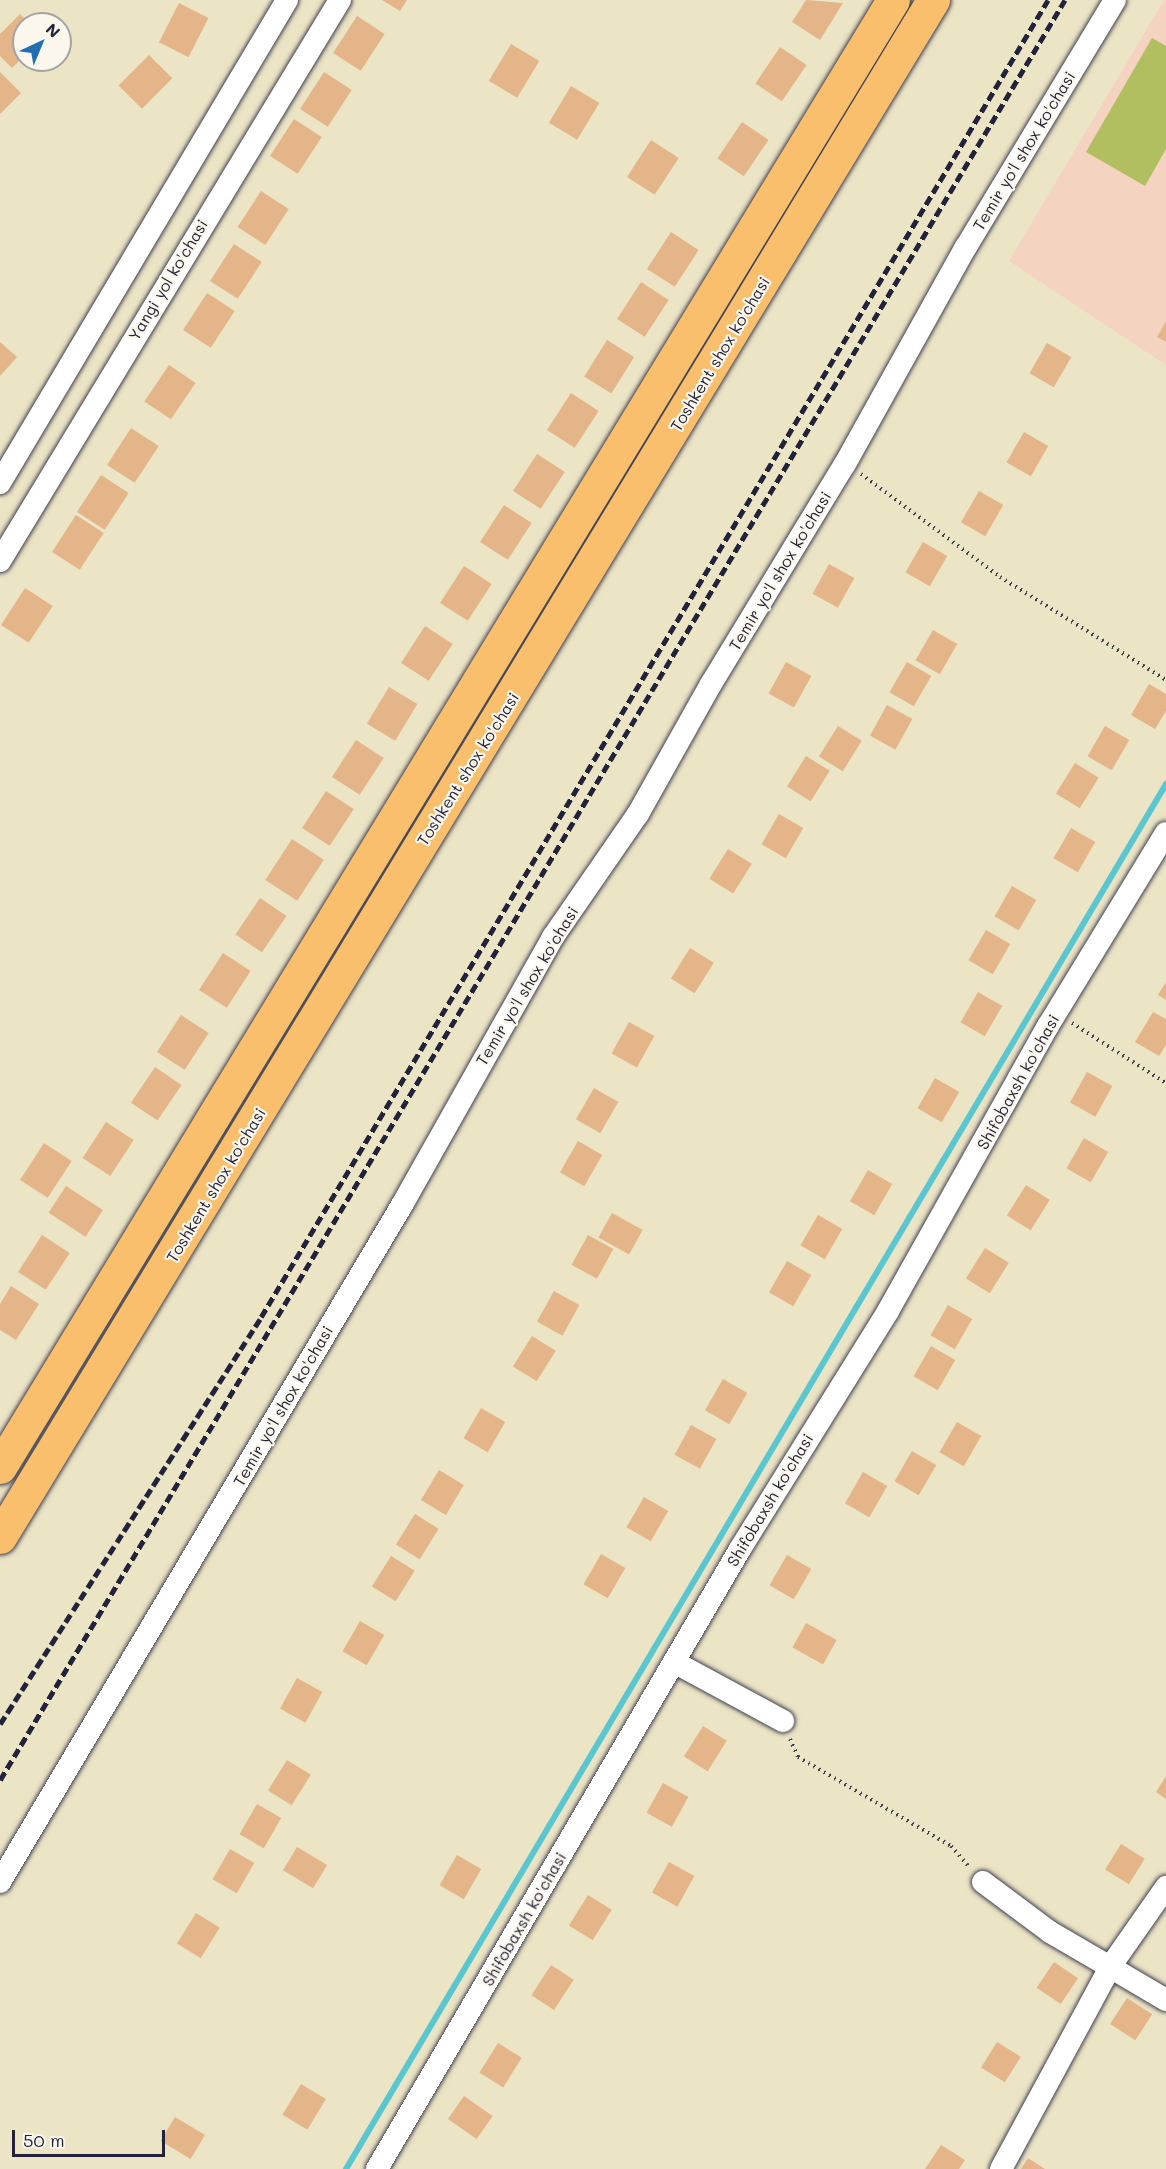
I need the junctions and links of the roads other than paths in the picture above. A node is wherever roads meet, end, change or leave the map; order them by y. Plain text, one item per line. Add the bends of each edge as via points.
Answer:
1 (287, 0) edge
2 (340, 0) edge
3 (893, 0) edge
4 (933, 0) edge
5 (1115, 0) edge
6 (0, 483) edge
7 (0, 561) edge
8 (1166, 833) edge
9 (0, 1467) edge
10 (0, 1537) edge
11 (674, 1662) junction
12 (783, 1721) road end
13 (0, 1882) edge
14 (983, 1882) road end
15 (1166, 1887) edge
16 (1110, 1967) junction
17 (1166, 2000) edge
18 (377, 2169) edge
19 (1001, 2169) edge

1 - 6 street
2 - 7 street, Yangi yol ko'chasi
3 - 9 highway, Toshkent shox ko'chasi
4 - 10 highway, Toshkent shox ko'chasi
5 - 13 street, Temir yo'l shox ko'chasi via 966,247 845,464 711,684 638,814 553,937 402,1204
8 - 11 street, Shifobaxsh ko'chasi via 1056,1013 888,1311
11 - 12 street
11 - 18 street, Shifobaxsh ko'chasi
14 - 16 street via 1050,1932
15 - 16 street
16 - 17 street
16 - 19 street

